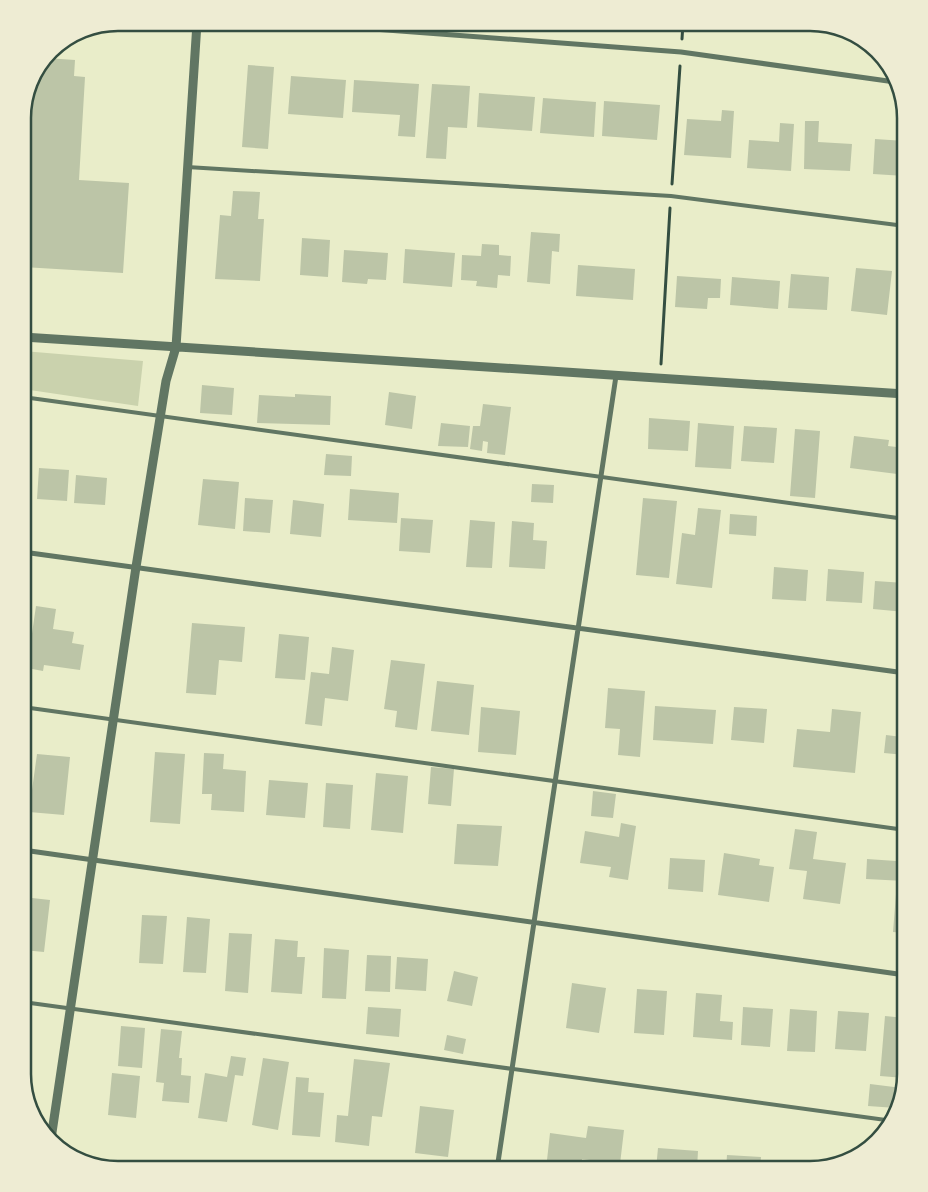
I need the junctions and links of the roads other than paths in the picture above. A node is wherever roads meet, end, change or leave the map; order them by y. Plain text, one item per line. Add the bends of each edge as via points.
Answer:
1 (196, 31) edge
2 (409, 31) edge
3 (888, 81) edge
4 (187, 166) junction
5 (897, 225) edge
6 (31, 338) edge
7 (176, 347) junction
8 (616, 376) junction
9 (897, 393) edge
10 (31, 398) edge
11 (160, 416) junction
12 (600, 478) junction
13 (897, 518) edge
14 (31, 553) edge
15 (136, 568) junction
16 (576, 628) junction
17 (897, 672) edge
18 (31, 708) edge
19 (115, 720) junction
20 (555, 781) junction
21 (897, 829) edge
22 (31, 851) edge
23 (94, 860) junction
24 (534, 922) junction
25 (897, 974) edge
26 (31, 1003) edge
27 (71, 1009) junction
28 (512, 1069) junction
29 (883, 1120) edge
30 (53, 1131) edge
31 (498, 1161) edge

1 - 4 street
2 - 3 street via 681,52
4 - 5 lane via 671,196
4 - 7 street
6 - 7 street
7 - 8 street
7 - 11 street
8 - 9 street
8 - 12 street
10 - 11 lane
11 - 12 lane
11 - 15 street
12 - 13 lane
12 - 16 street
14 - 15 street
15 - 16 street
15 - 19 street
16 - 17 street
16 - 20 street
18 - 19 lane
19 - 20 lane
19 - 23 street
20 - 21 lane
20 - 24 street
22 - 23 street
23 - 24 street
23 - 27 street
24 - 25 street
24 - 28 street
26 - 27 lane
27 - 28 lane
27 - 30 street
28 - 29 lane
28 - 31 street

